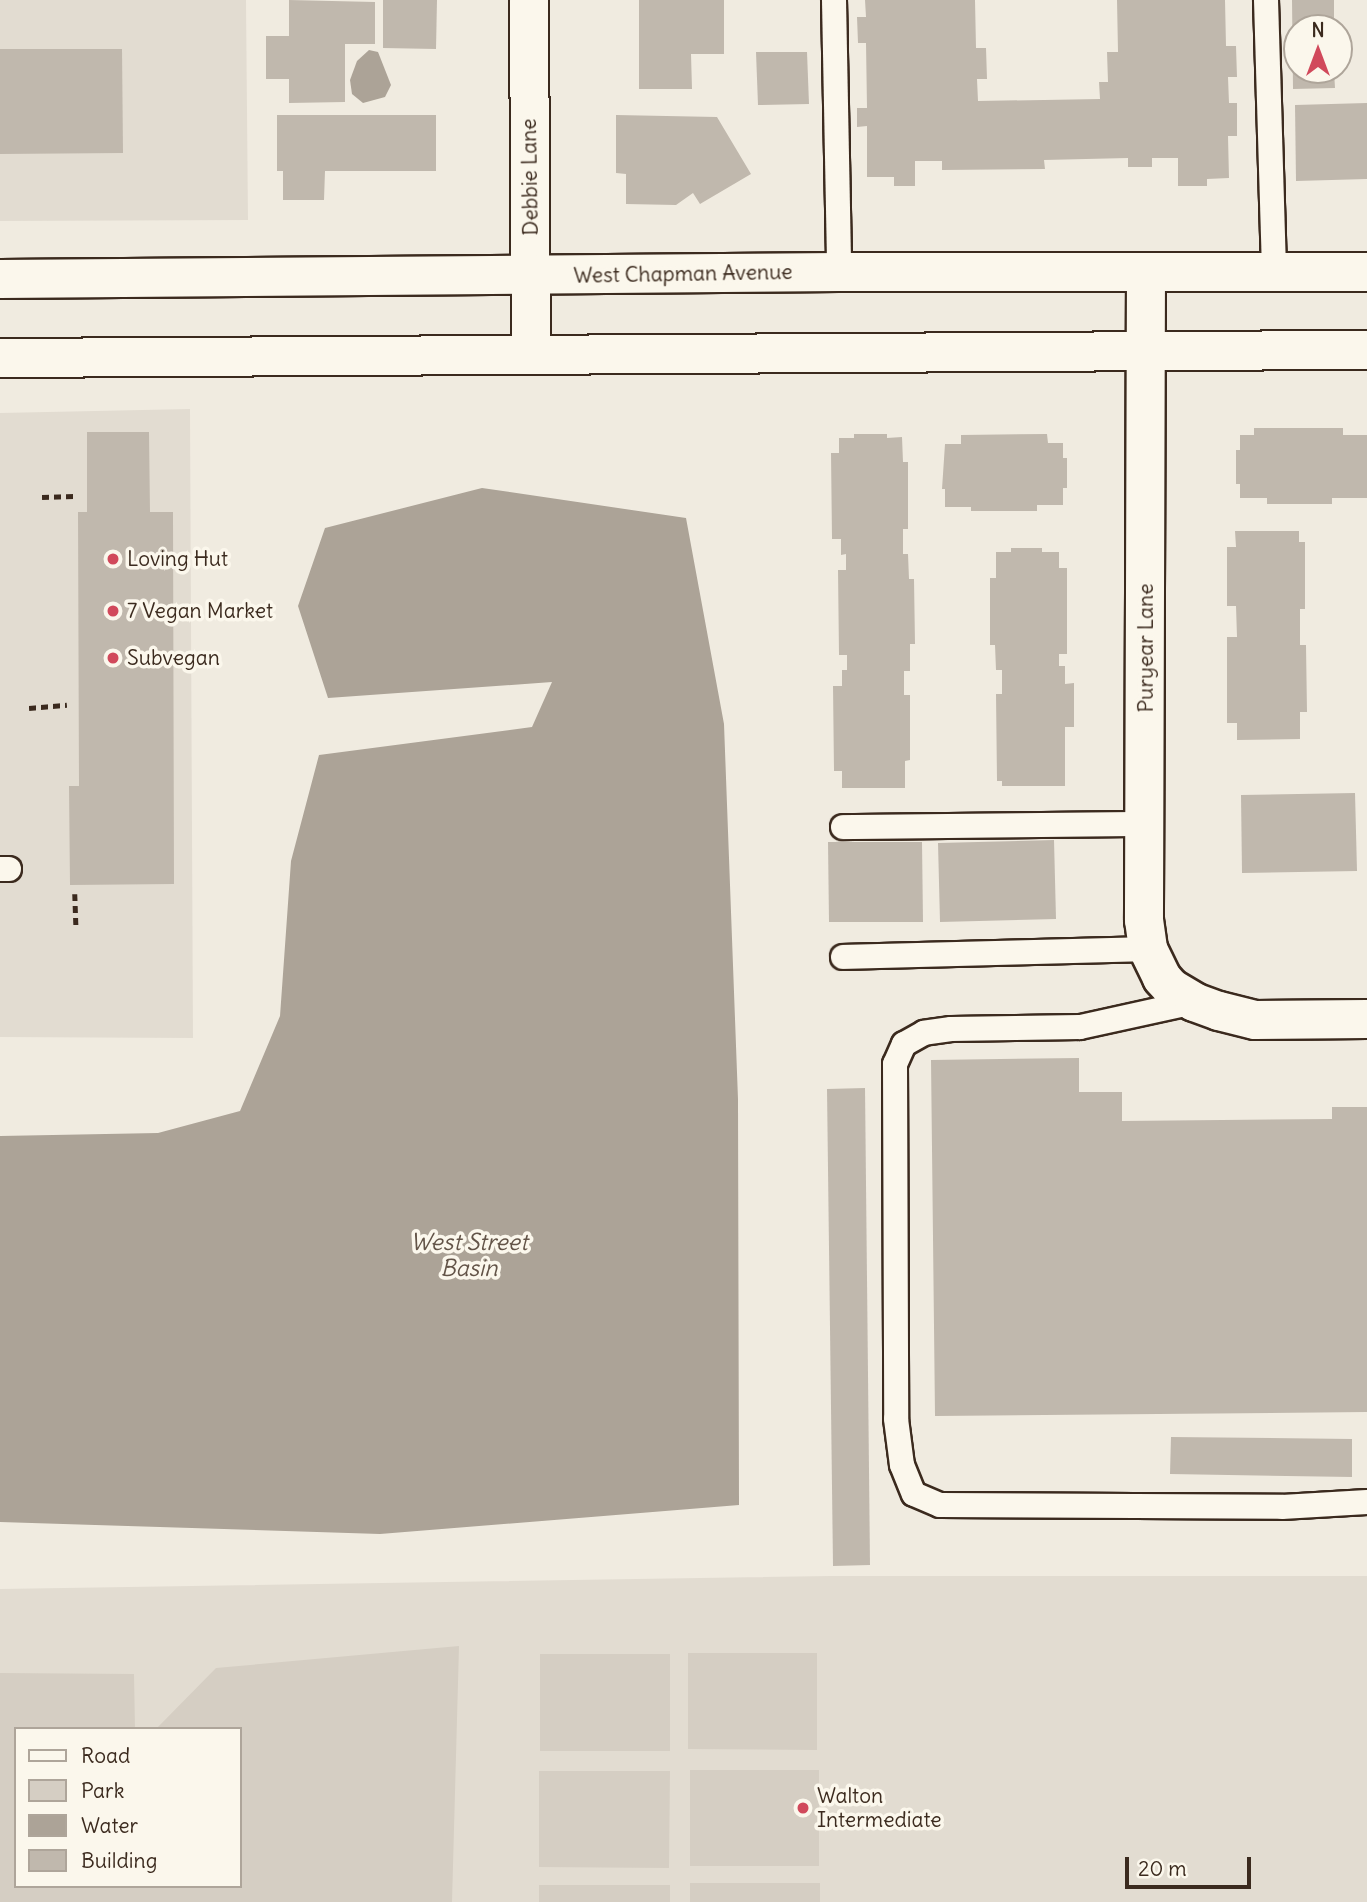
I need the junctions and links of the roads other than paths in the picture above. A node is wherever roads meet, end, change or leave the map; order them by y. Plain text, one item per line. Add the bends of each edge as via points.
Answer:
1 (529, 0) edge
2 (834, 0) edge
3 (1266, 0) edge
4 (839, 272) junction
5 (1367, 272) edge
6 (1274, 273) junction
7 (1146, 274) junction
8 (531, 276) junction
9 (0, 279) edge
10 (1367, 350) edge
11 (1145, 351) junction
12 (531, 354) junction
13 (0, 358) edge
14 (1146, 824) junction
15 (843, 827) dead end
16 (1148, 949) junction
17 (843, 957) dead end
18 (1194, 1002) junction
19 (1367, 1019) edge
20 (1367, 1502) edge

1 - 8 main road, Debbie Lane
2 - 4 lane
3 - 6 lane
4 - 7 main road, West Chapman Avenue
4 - 8 main road, West Chapman Avenue
5 - 6 main road, West Chapman Avenue
6 - 7 main road, West Chapman Avenue
7 - 11 main road, Puryear Lane
8 - 9 main road, West Chapman Avenue
8 - 12 main road, Debbie Lane
10 - 11 main road
11 - 12 main road
11 - 14 main road, Puryear Lane
12 - 13 main road
14 - 15 lane
14 - 16 main road, Puryear Lane via 1144,920
16 - 17 lane
16 - 18 main road, Puryear Lane via 1162,978
18 - 19 main road via 1255,1020
18 - 20 lane via 1080,1027 951,1029 924,1033 904,1044 895,1064 896,1419 902,1465 914,1494 940,1505 1282,1507

